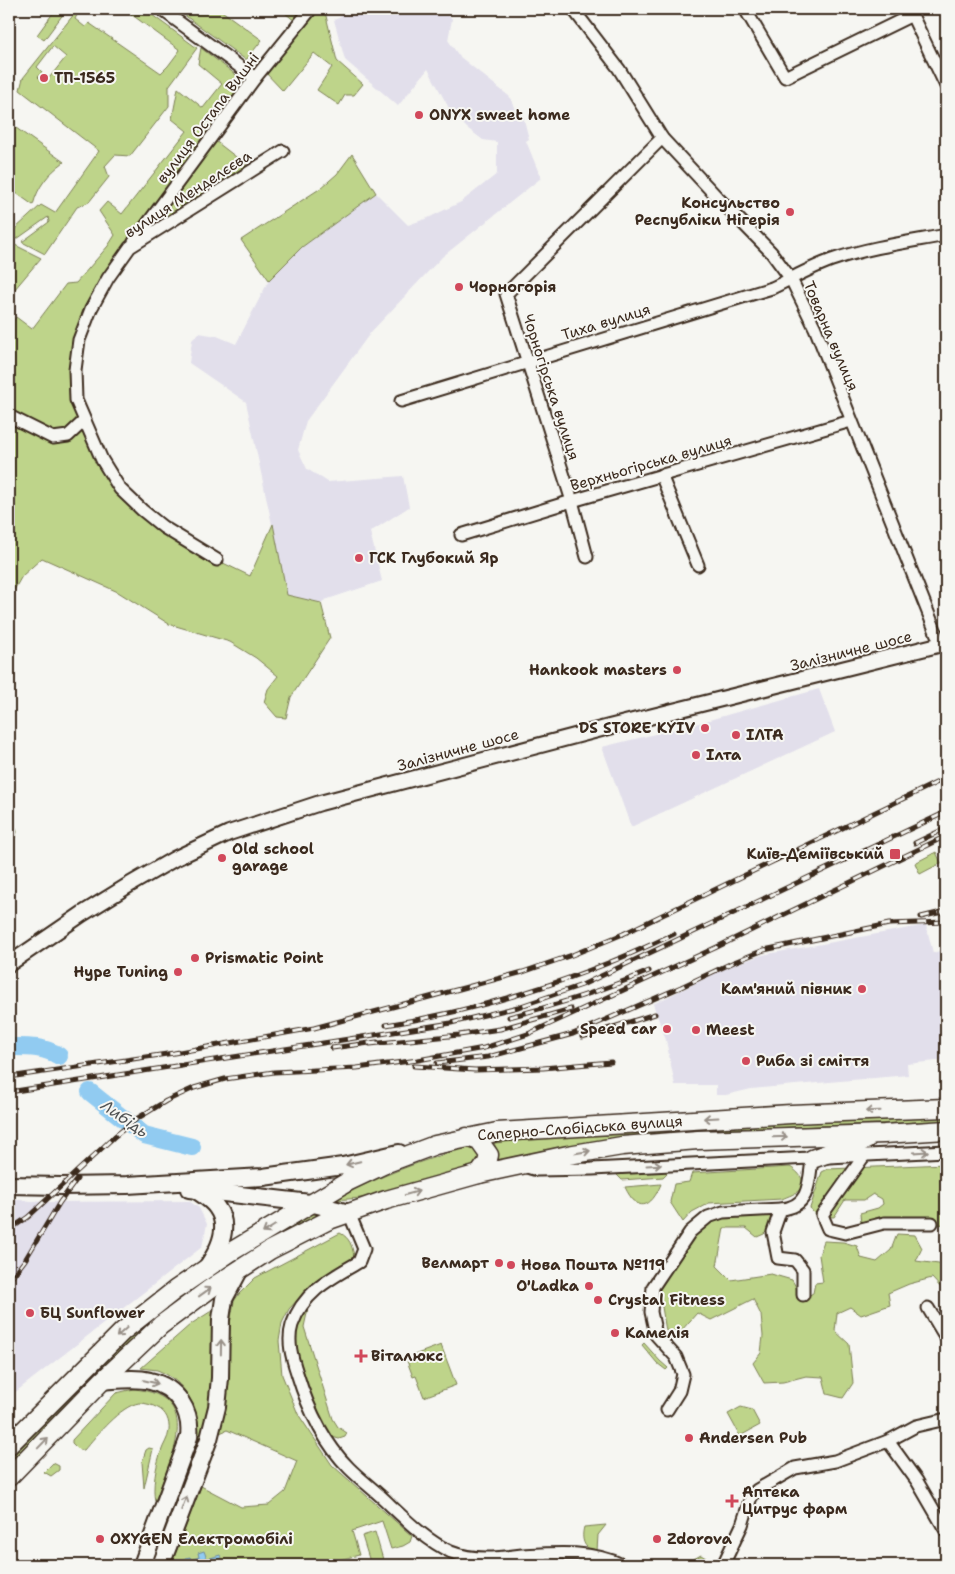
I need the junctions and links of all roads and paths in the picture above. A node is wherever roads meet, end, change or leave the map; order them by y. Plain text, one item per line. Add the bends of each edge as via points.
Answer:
1 (161, 9) edge
2 (311, 9) edge
3 (573, 9) edge
4 (745, 9) edge
5 (910, 12) edge
6 (255, 78) junction
7 (946, 86) edge
8 (662, 138) junction
9 (283, 150) dead end
10 (946, 235) edge
11 (130, 248) junction
12 (790, 279) junction
13 (527, 362) junction
14 (401, 401) dead end
15 (9, 416) edge
16 (84, 421) junction
17 (850, 421) junction
18 (661, 476) junction
19 (572, 501) junction
20 (461, 535) dead end
21 (587, 557) dead end
22 (216, 560) dead end
23 (698, 565) dead end
24 (943, 644) edge
25 (9, 964) edge
26 (946, 1103) edge
27 (946, 1108) edge
28 (922, 1109) junction
29 (946, 1130) edge
30 (884, 1134) junction
31 (467, 1138) junction
32 (435, 1145) junction
33 (946, 1151) edge
34 (864, 1156) junction
35 (812, 1159) junction
36 (518, 1165) junction
37 (479, 1174) junction
38 (9, 1185) edge
39 (127, 1185) junction
40 (196, 1190) junction
41 (310, 1203) junction
42 (781, 1209) junction
43 (349, 1213) junction
44 (932, 1224) dead end
45 (240, 1268) junction
46 (204, 1270) junction
47 (803, 1295) dead end
48 (928, 1308) dead end
49 (946, 1338) edge
50 (102, 1381) junction
51 (667, 1410) dead end
52 (946, 1419) edge
53 (888, 1441) junction
54 (9, 1445) edge
55 (11, 1477) edge
56 (946, 1532) edge
57 (142, 1565) edge
58 (160, 1565) edge
59 (622, 1565) edge
60 (723, 1565) edge

1 - 6 street
2 - 6 street, вулиця Остапа Вишні
3 - 8 street, Товарна вулиця via 620,69
4 - 5 street via 785,77
5 - 7 street
6 - 11 street, вулиця Остапа Вишні
8 - 12 street, Товарна вулиця via 771,252
8 - 13 street, Чорногірська вулиця via 506,294
9 - 11 street, вулиця Менделєєва
10 - 12 street, Тиха вулиця via 861,251
11 - 16 street, вулиця Менделєєва via 108,278 79,340 76,400
12 - 13 street, Тиха вулиця via 772,288
12 - 17 street, Товарна вулиця via 815,328
13 - 14 street, Тиха вулиця
13 - 19 street, Чорногірська вулиця
15 - 16 street via 53,438 68,436
16 - 22 street, вулиця Менделєєва via 120,489 163,527
17 - 18 street, Верхньогірська вулиця
17 - 24 street, Товарна вулиця
18 - 19 street, Верхньогірська вулиця
18 - 23 street
19 - 20 street, Верхньогірська вулиця
19 - 21 street, Чорногірська вулиця
24 - 25 street, Залізничне шосе via 320,803 229,833 174,859 90,909
26 - 28 street, Саперно-Слобідська вулиця
27 - 28 main road, Саперно-Слобідська вулиця
28 -> 31 main road, Саперно-Слобідська вулиця via 576,1126 498,1132
29 - 30 main road, Саперно-Слобідська вулиця
30 - 35 main road
36 -> 30 main road, Саперно-Слобідська вулиця via 622,1146 698,1140
31 - 32 main road, Саперно-Слобідська вулиця
31 - 37 main road via 479,1141 489,1154
32 -> 39 main road via 343,1166 263,1177
32 - 41 main road, Саперно-Слобідська вулиця via 387,1163
34 -> 33 street, Саперно-Слобідська вулиця
34 - 35 street, Саперно-Слобідська вулиця
34 - 44 street via 822,1215 828,1229 844,1233 884,1223
36 -> 35 street, Саперно-Слобідська вулиця via 537,1170 592,1169
35 - 42 street via 803,1200
36 - 37 main road, Саперно-Слобідська вулиця
43 -> 37 main road, Саперно-Слобідська вулиця
38 - 39 main road
39 - 40 main road
40 - 41 main road
40 - 46 main road via 217,1206 223,1228 220,1246
41 - 43 main road
41 -> 46 main road, Саперно-Слобідська вулиця
42 - 47 street via 772,1232 778,1258 796,1260 803,1270
42 - 51 street via 723,1212 708,1217 690,1232 653,1287 651,1312 656,1335 676,1357 683,1374 679,1391
43 - 45 main road, Саперно-Слобідська вулиця via 302,1233
43 - 59 street via 364,1249 359,1262 324,1281 302,1305 292,1326 290,1351 308,1404 325,1437 343,1461 406,1520 451,1552 466,1557 561,1553 602,1557
50 -> 45 main road, Саперно-Слобідська вулиця via 161,1325
58 -> 45 main road via 209,1439 217,1407 224,1299
46 -> 54 main road, Саперно-Слобідська вулиця via 123,1330
48 - 49 street
55 -> 50 main road, Саперно-Слобідська вулиця
50 -> 57 main road via 127,1379 162,1385 182,1403 190,1425 189,1437
52 - 53 street via 916,1426
53 - 56 street via 917,1481
53 - 60 street via 834,1461 795,1468 757,1490 751,1497

